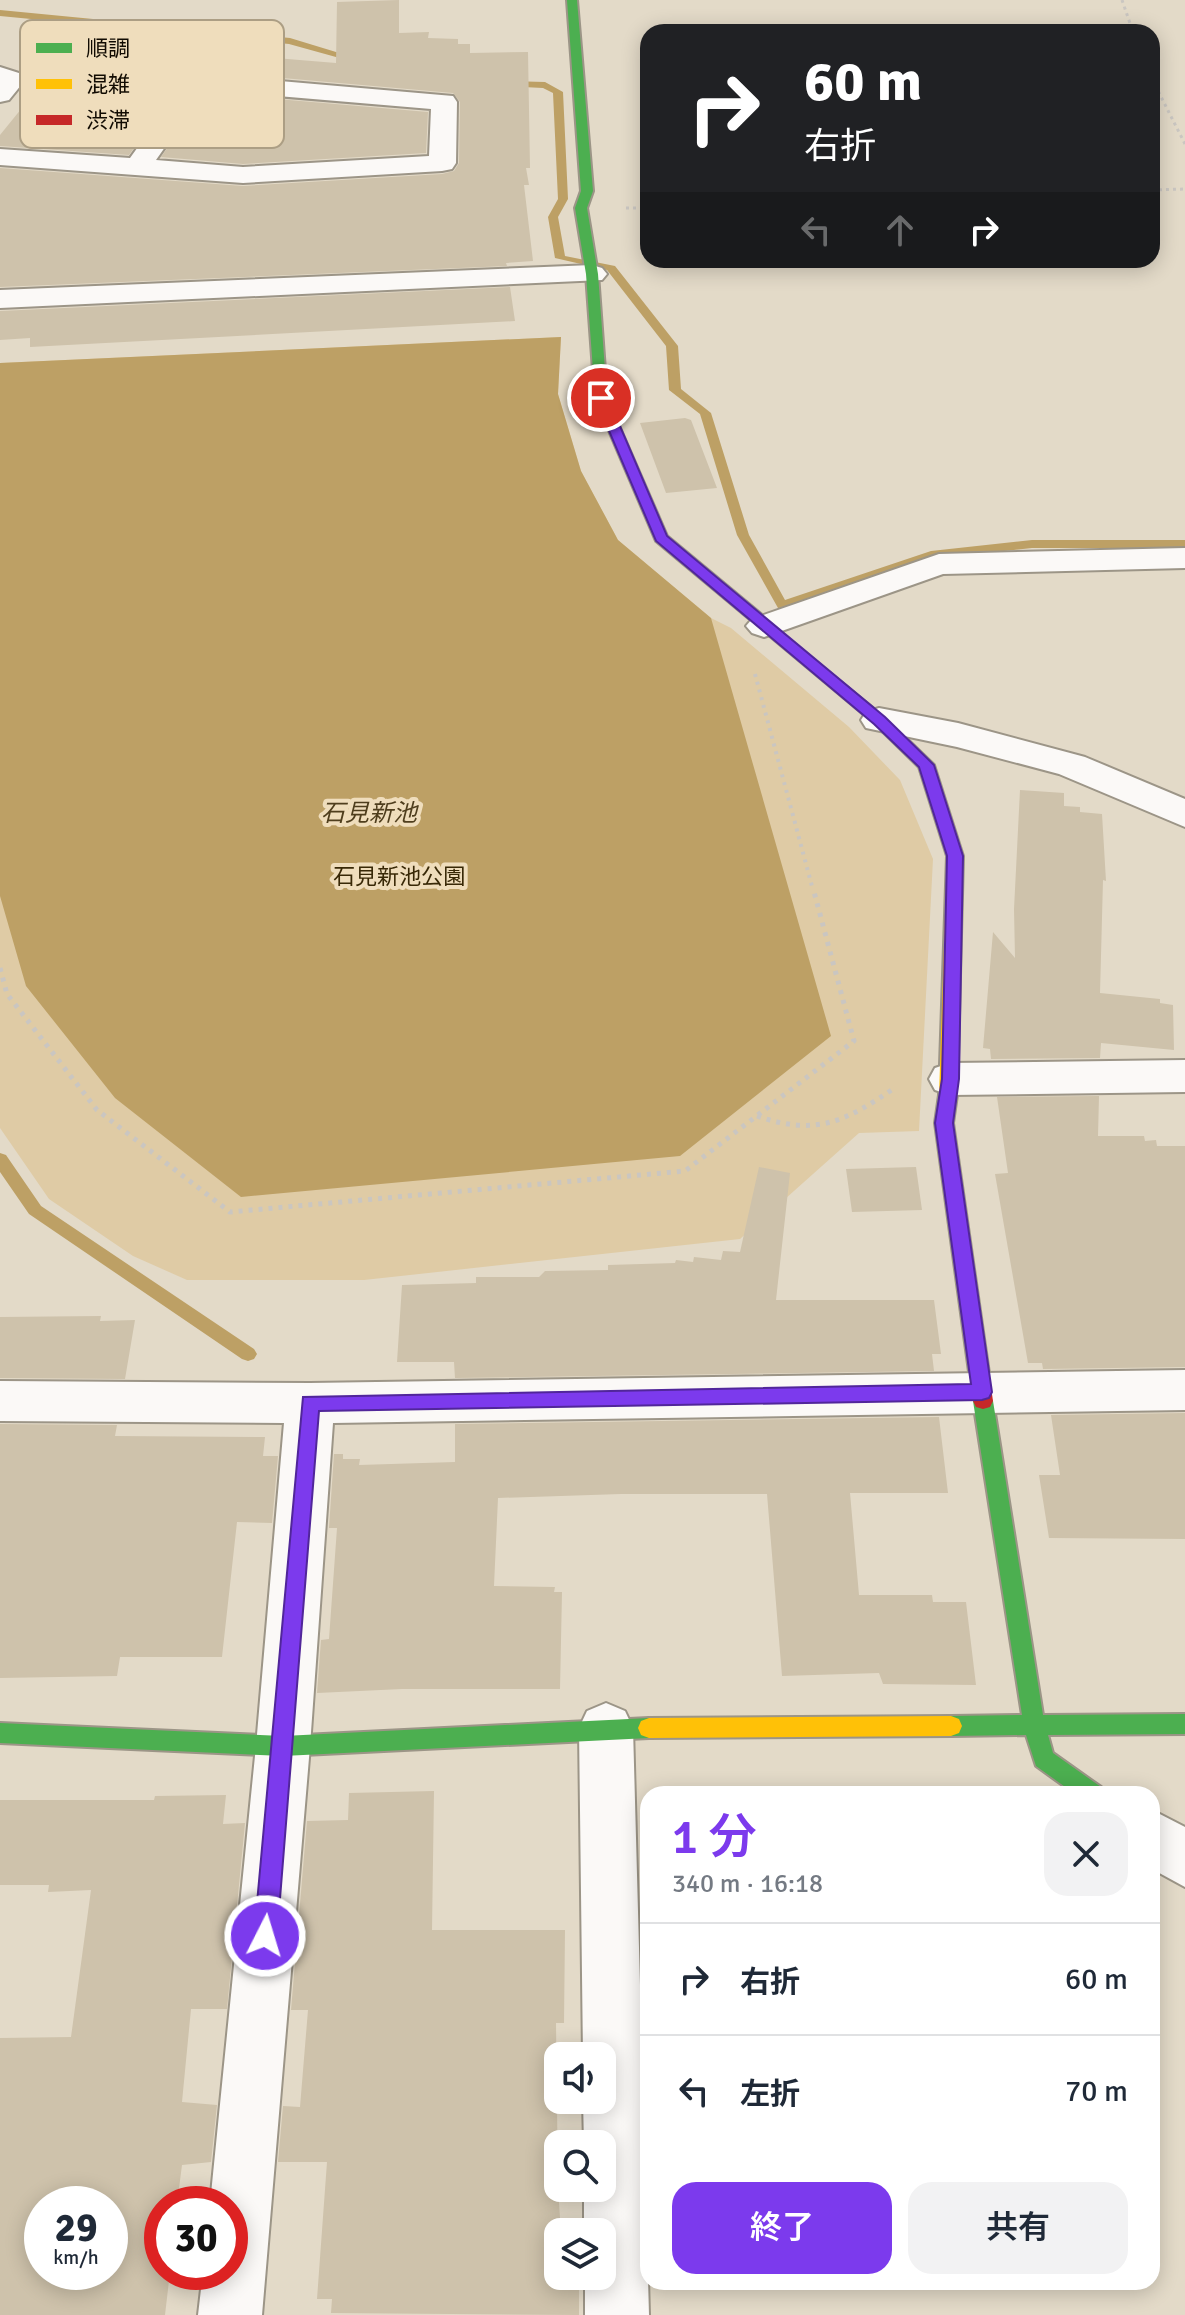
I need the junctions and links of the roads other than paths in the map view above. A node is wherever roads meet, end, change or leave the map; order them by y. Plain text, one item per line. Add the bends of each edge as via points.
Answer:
1 (572, 0) edge
2 (0, 75) edge
3 (284, 89) edge
4 (0, 94) edge
5 (151, 148) edge
6 (0, 157) edge
7 (138, 167) junction
8 (592, 274) junction
9 (0, 299) edge
10 (1185, 558) edge
11 (764, 626) junction
12 (879, 720) junction
13 (1185, 814) edge
14 (1185, 1076) edge
15 (950, 1079) junction
16 (1185, 1390) edge
17 (982, 1392) junction
18 (0, 1401) edge
19 (310, 1403) junction
20 (1185, 1724) edge
21 (1034, 1725) junction
22 (606, 1728) junction
23 (0, 1733) edge
24 (283, 1746) junction
25 (1082, 1786) edge
26 (1160, 1842) edge
27 (1185, 1860) edge
28 (230, 2315) edge
29 (617, 2315) edge

1 - 8 street via 587,191 581,208
2 - 4 street via 13,79
3 - 7 street via 444,102 442,163 243,175
5 - 7 street
6 - 7 street
8 - 9 street
8 - 11 street via 601,398 661,538
10 - 11 street via 939,564
11 - 12 street
12 - 13 street via 1072,765
12 - 15 street via 926,765 955,856
14 - 15 street
15 - 17 street via 944,1123
16 - 17 street
17 - 19 street
17 - 21 street
18 - 19 street
19 - 24 street
20 - 21 street
21 - 22 street
21 - 25 street via 1044,1759
22 - 24 street
22 - 29 street
23 - 24 street
24 - 28 street
26 - 27 street

